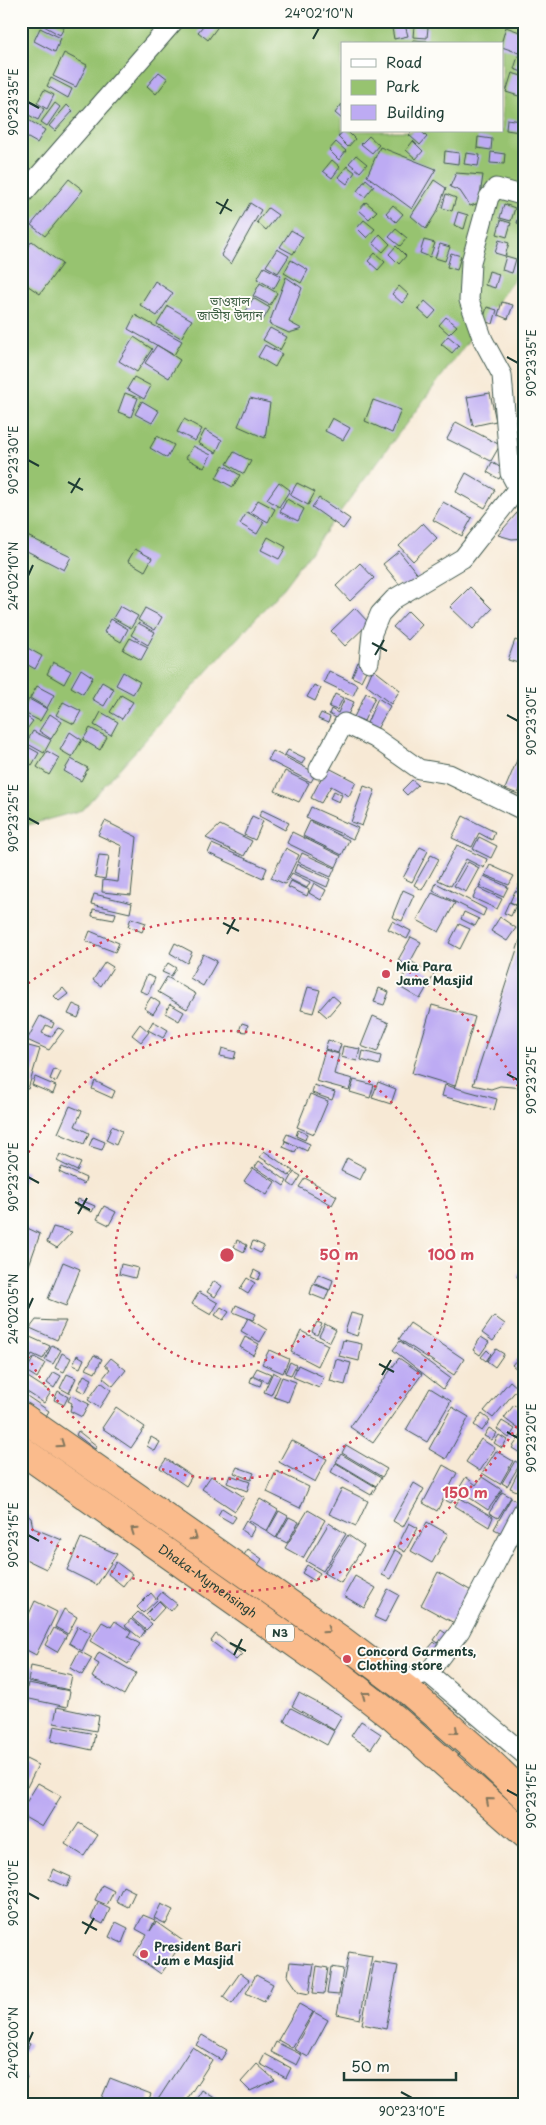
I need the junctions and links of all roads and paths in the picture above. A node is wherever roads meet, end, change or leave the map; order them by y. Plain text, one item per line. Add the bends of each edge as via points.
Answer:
1 (174, 21) edge
2 (21, 196) edge
3 (525, 196) edge
4 (521, 491) edge
5 (369, 662) dead end
6 (319, 769) dead end
7 (525, 811) edge
8 (21, 1416) edge
9 (21, 1450) edge
10 (525, 1507) edge
11 (428, 1673) junction
12 (395, 1681) junction
13 (525, 1755) edge
14 (525, 1796) edge
15 (525, 1834) edge

1 - 2 street
3 - 4 street via 496,188 489,197 471,262 470,300 483,340 502,375 510,473
4 - 5 street via 463,558 394,599 380,614 372,633
6 - 7 street via 344,723 375,738 419,769 449,774
8 -> 12 highway, N3
15 -> 9 highway, Dhaka-Mymensingh / N3 via 394,1717
10 - 11 street via 460,1631
11 - 12 street
11 - 13 street
12 -> 14 highway, N3

